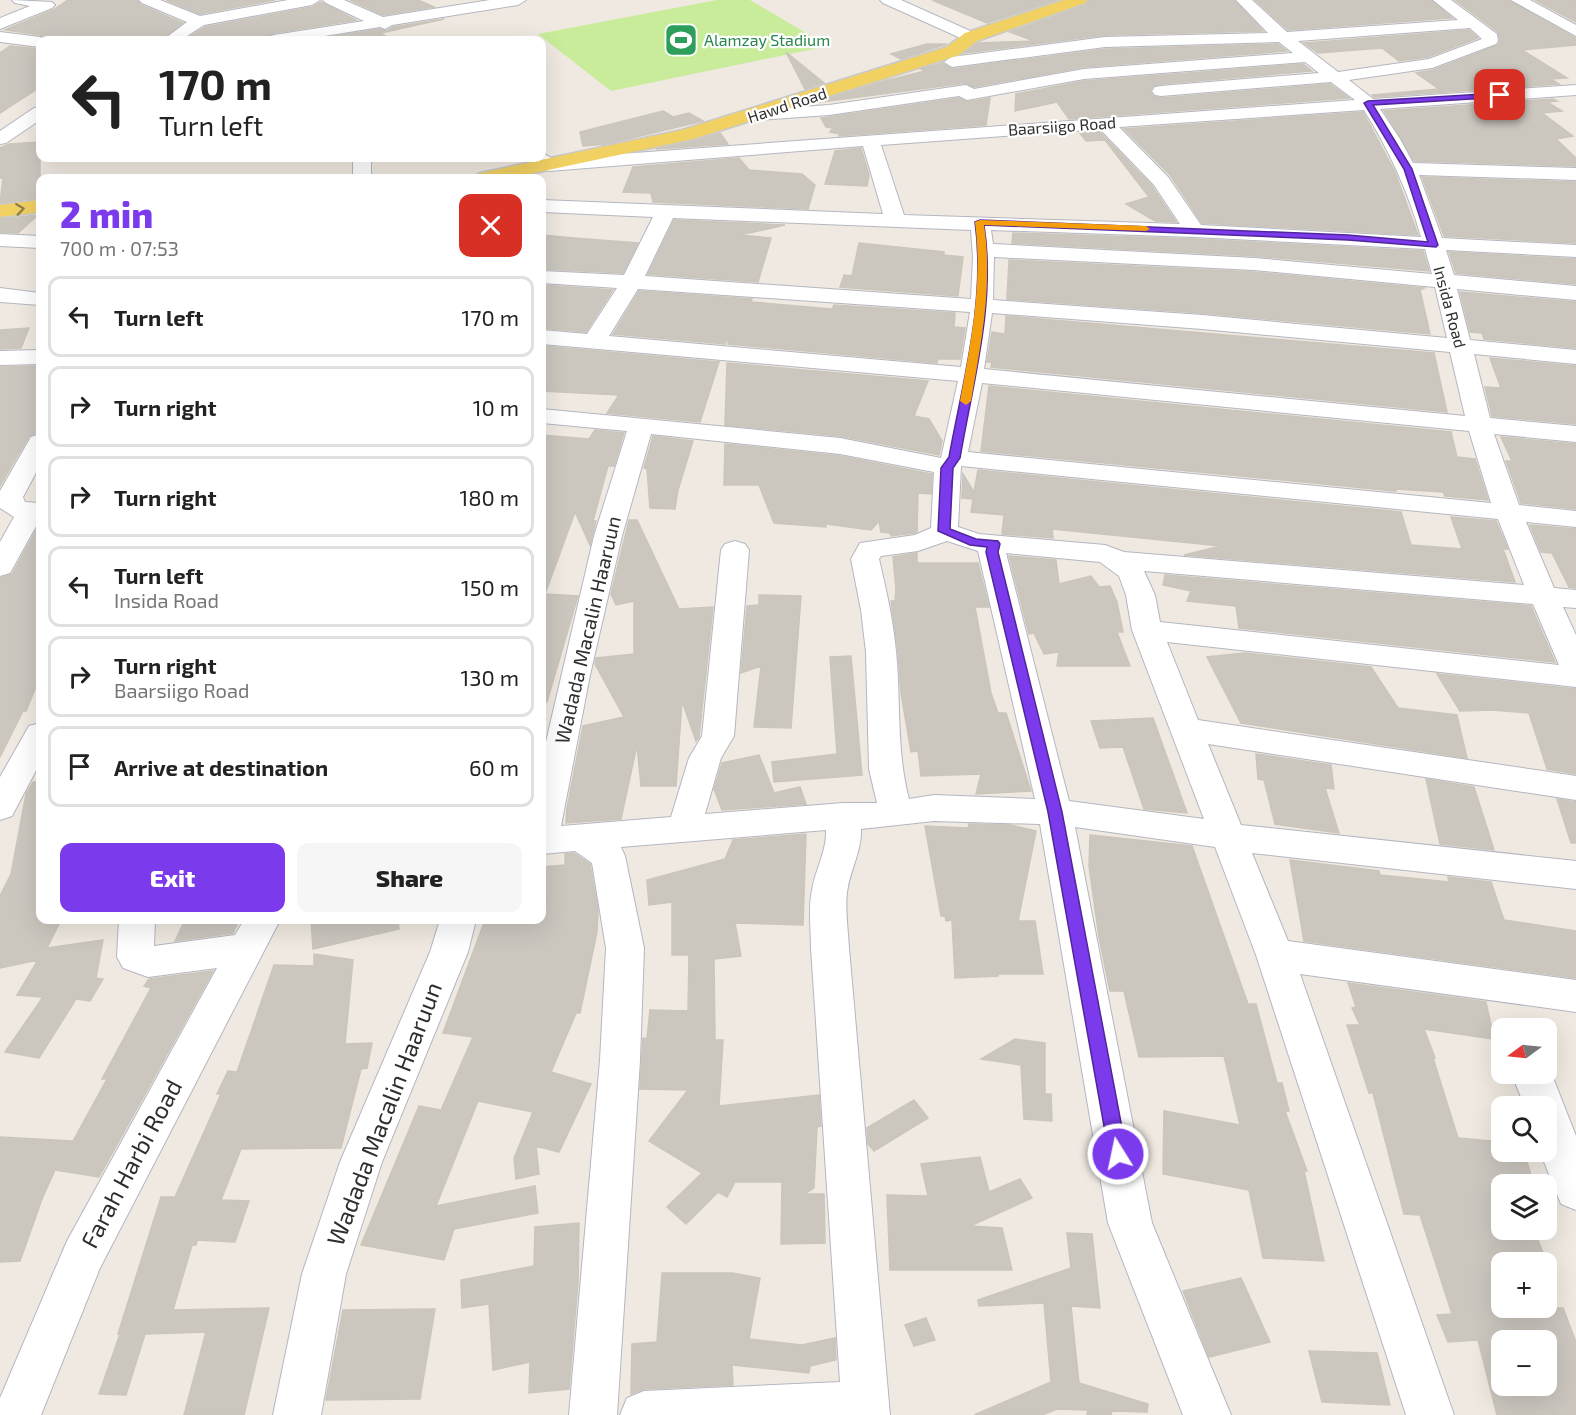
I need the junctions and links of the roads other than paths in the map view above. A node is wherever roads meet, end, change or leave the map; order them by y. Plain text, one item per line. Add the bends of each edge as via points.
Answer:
1 (20, 0) edge
2 (147, 0) edge
3 (312, 0) edge
4 (331, 0) edge
5 (518, 0) edge
6 (888, 0) edge
7 (1079, 0) edge
8 (1244, 0) edge
9 (1441, 0) edge
10 (1519, 0) edge
11 (248, 5) edge
12 (199, 21) junction
13 (383, 23) junction
14 (1475, 23) junction
15 (0, 24) edge
16 (1576, 31) edge
17 (400, 35) dead end
18 (177, 36) edge
19 (300, 36) edge
20 (0, 37) edge
21 (971, 37) junction
22 (1283, 37) junction
23 (36, 42) edge
24 (1105, 42) junction
25 (952, 57) junction
26 (1309, 57) junction
27 (1146, 68) junction
28 (1335, 77) junction
29 (1161, 91) dead end
30 (967, 93) junction
31 (1573, 93) edge
32 (1368, 103) junction
33 (10, 112) dead end
34 (36, 112) edge
35 (36, 115) edge
36 (758, 115) junction
37 (1105, 123) junction
38 (991, 131) junction
39 (870, 140) junction
40 (0, 141) edge
41 (30, 141) dead end
42 (546, 161) edge
43 (546, 161) edge
44 (541, 162) edge
45 (574, 164) junction
46 (1408, 169) junction
47 (499, 174) edge
48 (1576, 174) edge
49 (581, 195) junction
50 (546, 205) edge
51 (36, 206) edge
52 (0, 211) edge
53 (666, 211) junction
54 (895, 220) junction
55 (980, 222) junction
56 (1195, 231) junction
57 (0, 240) edge
58 (36, 242) edge
59 (1433, 245) junction
60 (983, 250) junction
61 (1576, 251) edge
62 (546, 277) edge
63 (1443, 281) junction
64 (631, 283) junction
65 (1576, 293) edge
66 (0, 295) edge
67 (36, 299) edge
68 (982, 307) junction
69 (546, 337) edge
70 (594, 341) junction
71 (1461, 346) junction
72 (36, 357) edge
73 (1576, 357) edge
74 (0, 358) edge
75 (970, 376) junction
76 (546, 416) edge
77 (1479, 424) junction
78 (640, 425) junction
79 (1576, 434) edge
80 (36, 449) edge
81 (951, 463) junction
82 (21, 509) edge
83 (1508, 512) junction
84 (1576, 519) edge
85 (944, 531) junction
86 (994, 544) junction
87 (735, 550) dead end
88 (1122, 560) junction
89 (0, 567) edge
90 (1544, 597) junction
91 (1576, 600) edge
92 (1147, 630) junction
93 (1576, 668) edge
94 (1576, 677) edge
95 (1186, 729) junction
96 (36, 741) edge
97 (1576, 788) edge
98 (0, 807) edge
99 (896, 812) junction
100 (1055, 812) junction
101 (843, 816) junction
102 (546, 819) edge
103 (684, 829) junction
104 (581, 837) junction
105 (1228, 837) junction
106 (546, 839) edge
107 (1576, 874) edge
108 (136, 924) edge
109 (457, 924) edge
110 (254, 934) edge
111 (1275, 955) junction
112 (1576, 996) edge
113 (1557, 1140) edge
114 (1576, 1190) edge
115 (865, 1410) edge
116 (17, 1415) edge
117 (297, 1415) edge
118 (593, 1415) edge
119 (644, 1415) edge
120 (1207, 1415) edge
121 (1430, 1415) edge

1 - 15 street via 47,6
2 - 12 street
3 - 11 street
4 - 13 street
5 - 13 street
6 - 21 street
7 - 21 main road, Hawd Road
8 - 22 street, Insida Road
9 - 14 street
10 - 16 street
11 - 12 street
12 - 18 street
13 - 17 street
13 - 19 street
14 - 22 street
14 - 28 street via 1489,34 1490,41 1432,63
20 - 23 street
21 - 25 main road, Hawd Road
22 - 24 street
22 - 26 street, Insida Road
24 - 25 street
24 - 27 street
25 - 30 street
25 - 36 main road, Hawd Road
26 - 27 street
26 - 28 street, Insida Road
27 - 30 street
28 - 29 street
28 - 32 street, Insida Road
30 - 36 street
30 - 38 street
31 - 32 street, Baarsiigo Road
32 - 37 street, Baarsiigo Road
32 - 46 street, Insida Road
33 - 34 street
35 - 40 street
36 - 42 main road, Hawd Road via 686,135
37 - 38 street, Baarsiigo Road
37 - 56 street via 1161,181
38 - 39 street, Baarsiigo Road
39 - 45 street, Baarsiigo Road
39 - 54 street
40 - 41 street
43 - 45 street, Baarsiigo Road
44 - 47 main road, Hawd Road
45 - 49 street
46 - 48 street
46 - 59 street, Insida Road
49 - 50 street
49 - 53 street
52 -> 51 main road
53 - 54 street
53 - 64 street
54 - 55 street
55 - 56 street
55 - 60 street
56 - 59 street
57 - 58 street
59 - 61 street
59 - 63 street, Insida Road
60 - 63 street via 1254,264
60 - 68 street
62 - 64 street
63 - 65 street
63 - 71 street, Insida Road
64 - 68 street
64 - 70 street
66 - 67 street
68 - 71 street
68 - 75 street
69 - 70 street
70 - 75 street
71 - 73 street
71 - 77 street, Insida Road
72 - 74 street
75 - 77 street
75 - 81 street
76 - 78 street
77 - 79 street
77 - 83 street, Insida Road
78 - 81 street via 840,446
78 - 102 street, Wadada Macalin Haaruun via 608,536
80 - 82 street via 10,497
81 - 83 street
81 - 85 street
82 - 89 street
83 - 84 street
83 - 90 street, Insida Road
85 - 86 street
85 - 99 street via 917,545 870,549 865,559 881,652 885,769
86 - 88 street via 1105,554
86 - 100 street via 992,552
87 - 103 street via 718,736 705,758
88 - 90 street
88 - 92 street via 1133,575
90 - 91 street
90 - 93 street, Insida Road
92 - 94 street
92 - 95 street
95 - 97 street
95 - 105 street
96 - 98 street
99 - 100 street via 968,808
99 - 101 street
100 - 105 street
100 - 120 street via 1130,1223
101 - 103 street
101 - 115 street via 844,843 829,893 830,948
103 - 104 street
104 - 106 street
104 - 118 street via 608,856 625,948
105 - 107 street
105 - 111 street
108 - 110 street via 136,957 148,962
109 - 117 street, Wadada Macalin Haaruun via 449,952 361,1162 324,1274
110 - 116 street, Farah Harbi Road via 83,1256
111 - 112 street
111 - 121 street
113 - 114 street
115 - 119 street

